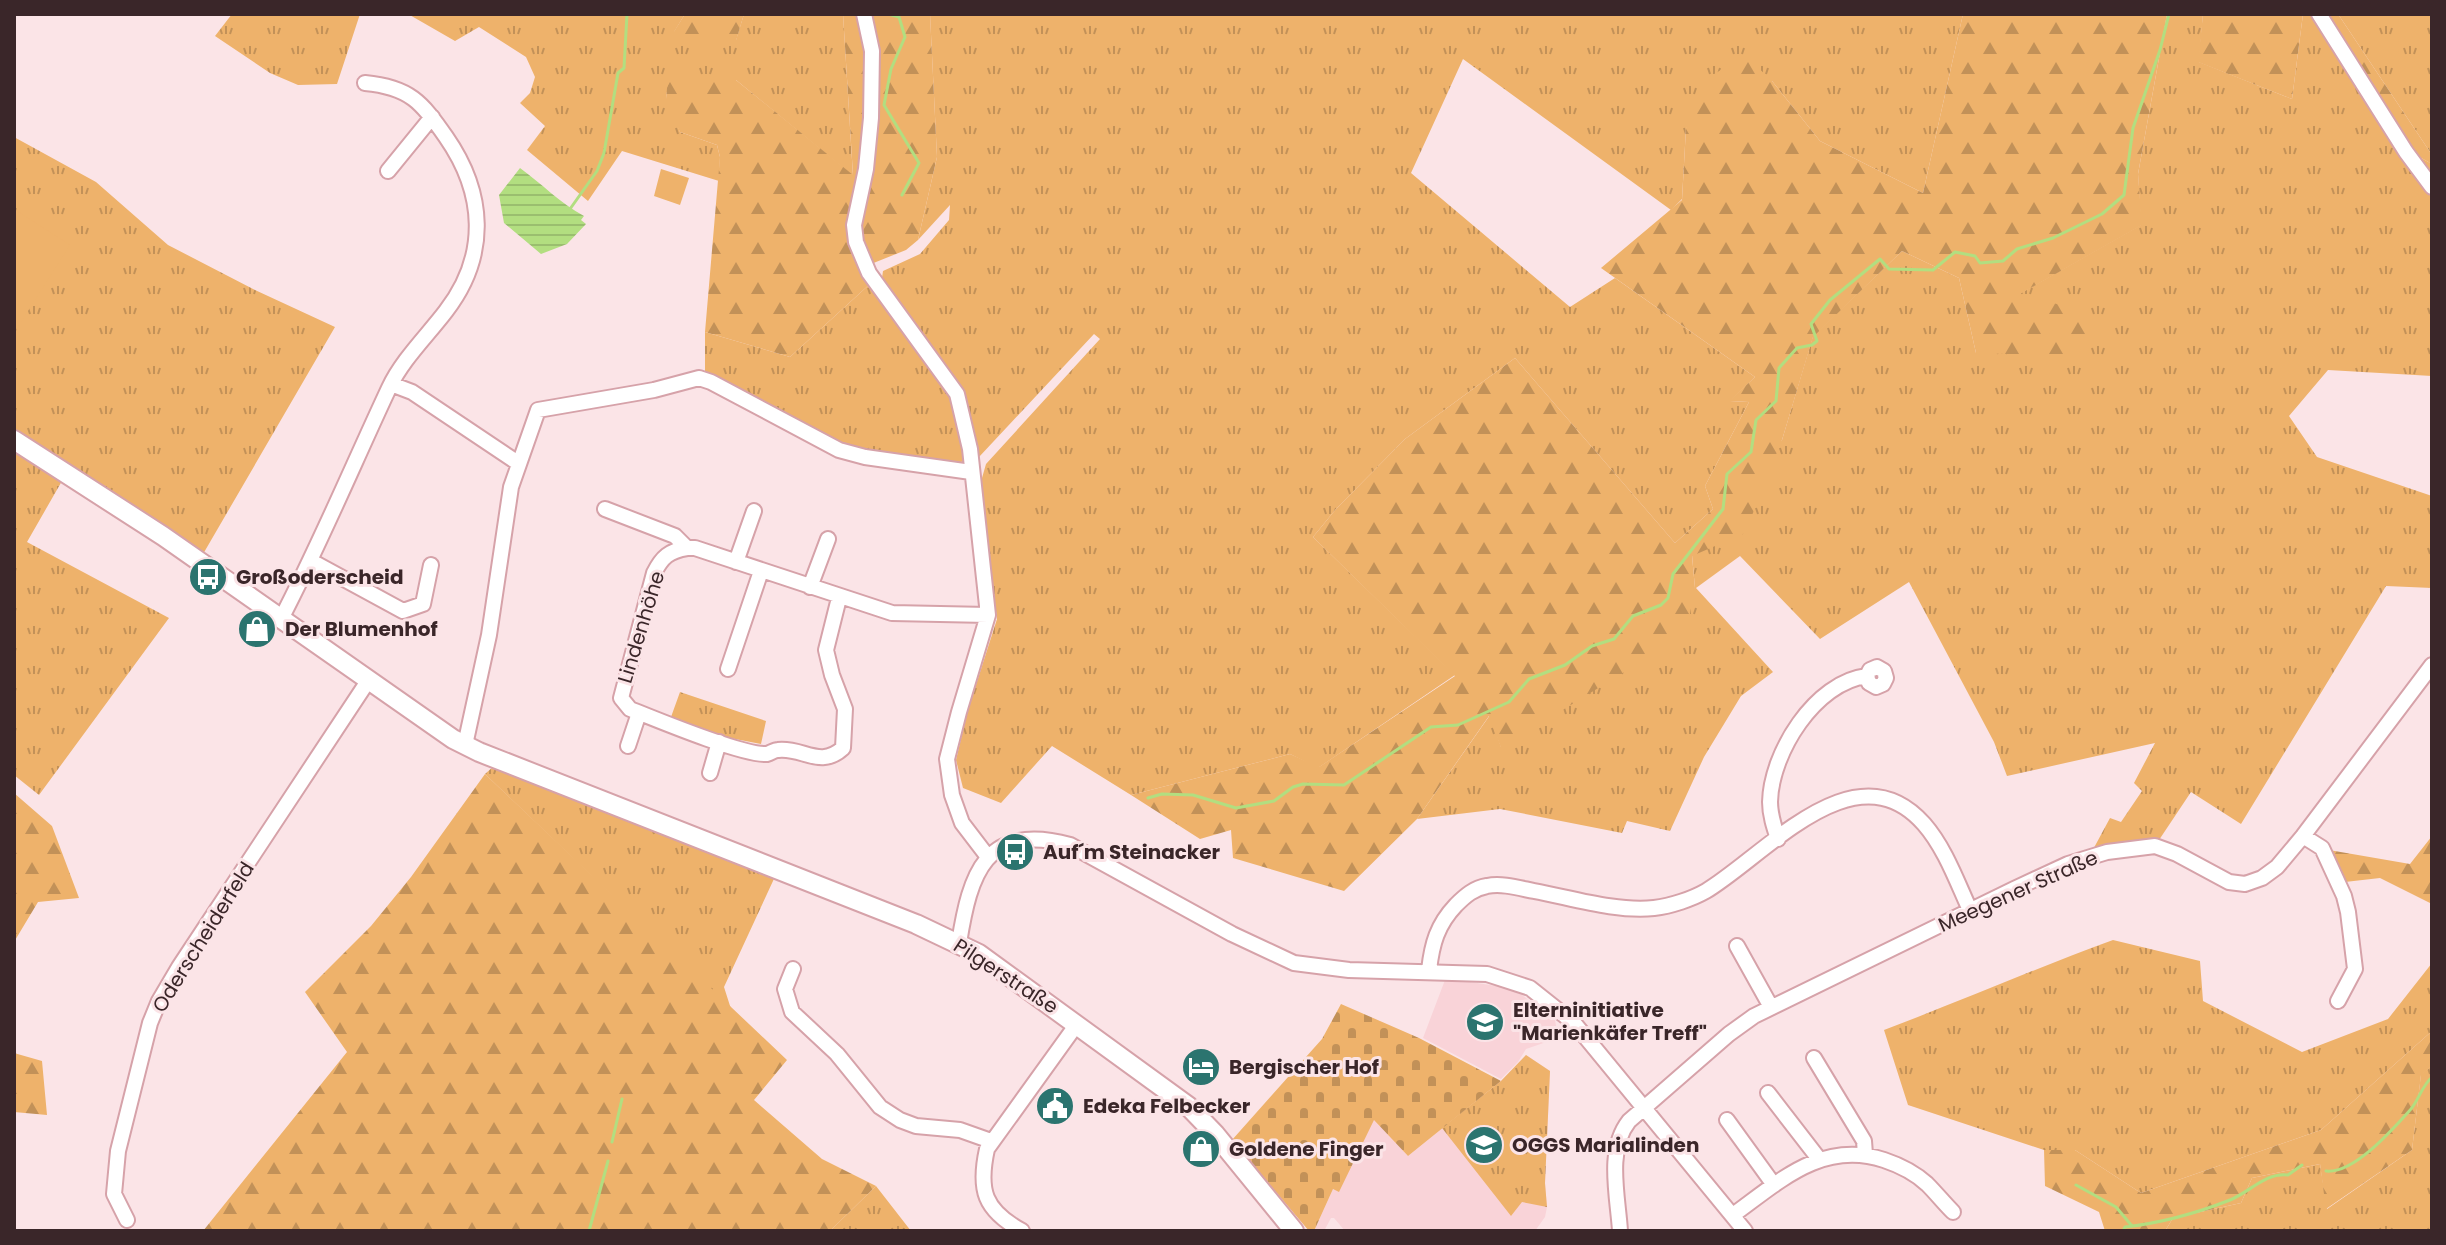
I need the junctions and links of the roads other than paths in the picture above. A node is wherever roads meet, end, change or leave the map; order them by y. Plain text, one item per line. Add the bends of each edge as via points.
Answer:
1 (864, 14) edge
2 (2319, 14) edge
3 (365, 83) dead end
4 (432, 117) junction
5 (388, 171) dead end
6 (2432, 187) edge
7 (391, 384) junction
8 (14, 440) edge
9 (518, 463) junction
10 (971, 472) junction
11 (605, 509) dead end
12 (754, 511) dead end
13 (828, 539) dead end
14 (687, 548) junction
15 (311, 561) junction
16 (736, 562) junction
17 (431, 565) dead end
18 (761, 571) junction
19 (810, 587) junction
20 (839, 598) junction
21 (988, 615) junction
22 (281, 619) junction
23 (2432, 665) edge
24 (728, 669) dead end
25 (1867, 676) dead end
26 (368, 681) junction
27 (639, 713) junction
28 (719, 742) junction
29 (465, 745) junction
30 (628, 746) dead end
31 (710, 773) dead end
32 (2303, 836) junction
33 (1778, 839) junction
34 (988, 857) junction
35 (1970, 910) junction
36 (959, 943) junction
37 (1737, 946) dead end
38 (793, 969) dead end
39 (1429, 970) junction
40 (2338, 1001) dead end
41 (1771, 1007) junction
42 (1077, 1024) junction
43 (1814, 1058) dead end
44 (1768, 1093) dead end
45 (1646, 1109) junction
46 (1727, 1120) dead end
47 (991, 1141) junction
48 (1865, 1154) junction
49 (1819, 1159) junction
50 (1774, 1185) junction
51 (1953, 1212) dead end
52 (1733, 1215) junction
53 (127, 1220) dead end
54 (1022, 1231) edge
55 (1294, 1231) edge
56 (1620, 1231) edge
57 (1745, 1231) edge

1 - 10 street via 872,51 871,118 854,225 856,242 869,273 957,394
2 - 6 street
3 - 4 street via 410,95
4 - 5 street
4 - 7 street via 462,161 472,187 477,214 473,254 462,287
7 - 9 street via 412,392
7 - 15 street
8 - 22 main road
9 - 10 street via 538,410 699,378 839,450
9 - 29 street
10 - 21 street
11 - 14 street via 675,536
12 - 16 street
13 - 19 street
14 - 16 street
14 - 27 street, Lindenhöhe via 665,556 654,573 621,698
15 - 17 street via 403,611 423,604
15 - 22 street
16 - 18 street
18 - 19 street
18 - 24 street
19 - 20 street
20 - 21 street via 892,613
20 - 28 street, Lindenhöhe via 826,650 845,709 843,748 835,756 822,757 777,750 760,753
21 - 34 street via 947,759 962,823
22 - 26 main road
23 - 32 street, Meegener Straße
25 - 33 street via 1826,696 1791,735 1771,793 1770,815
26 - 29 main road
26 - 53 street, Oderscheiderfeld via 154,1011 118,1151 114,1194
27 - 28 street, Lindenhöhe
27 - 30 street, Lindenhöhe
28 - 31 street
29 - 36 main road, Pilgerstraße
32 - 35 street, Meegener Straße via 2277,867 2253,882 2229,882 2164,848 2141,846 2089,857
32 - 40 street via 2322,848 2348,912 2355,969
33 - 35 street via 1839,801 1859,796 1893,802 1927,826
33 - 39 street via 1706,890 1655,908 1500,885 1476,889 1451,910 1434,935
34 - 36 street via 969,890
34 - 39 street via 1022,840 1045,838 1070,845 1294,963 1349,970
35 - 41 street, Meegener Straße
36 - 42 main road, Pilgerstraße
37 - 41 street
38 - 47 street via 785,989 792,1012 837,1054 880,1107 916,1126 960,1130
39 - 45 street via 1487,974 1542,996 1574,1023
41 - 45 street, Meegener Straße via 1729,1034
42 - 47 street
42 - 55 main road, Pilgerstraße via 1188,1106
43 - 48 street via 1864,1141
44 - 49 street
45 - 52 street
45 - 56 street, Meegener Straße via 1629,1121 1617,1144
46 - 50 street
47 - 54 street via 982,1174 986,1196 994,1211
48 - 49 street
48 - 51 street via 1908,1170
49 - 50 street
50 - 52 street
52 - 57 street

